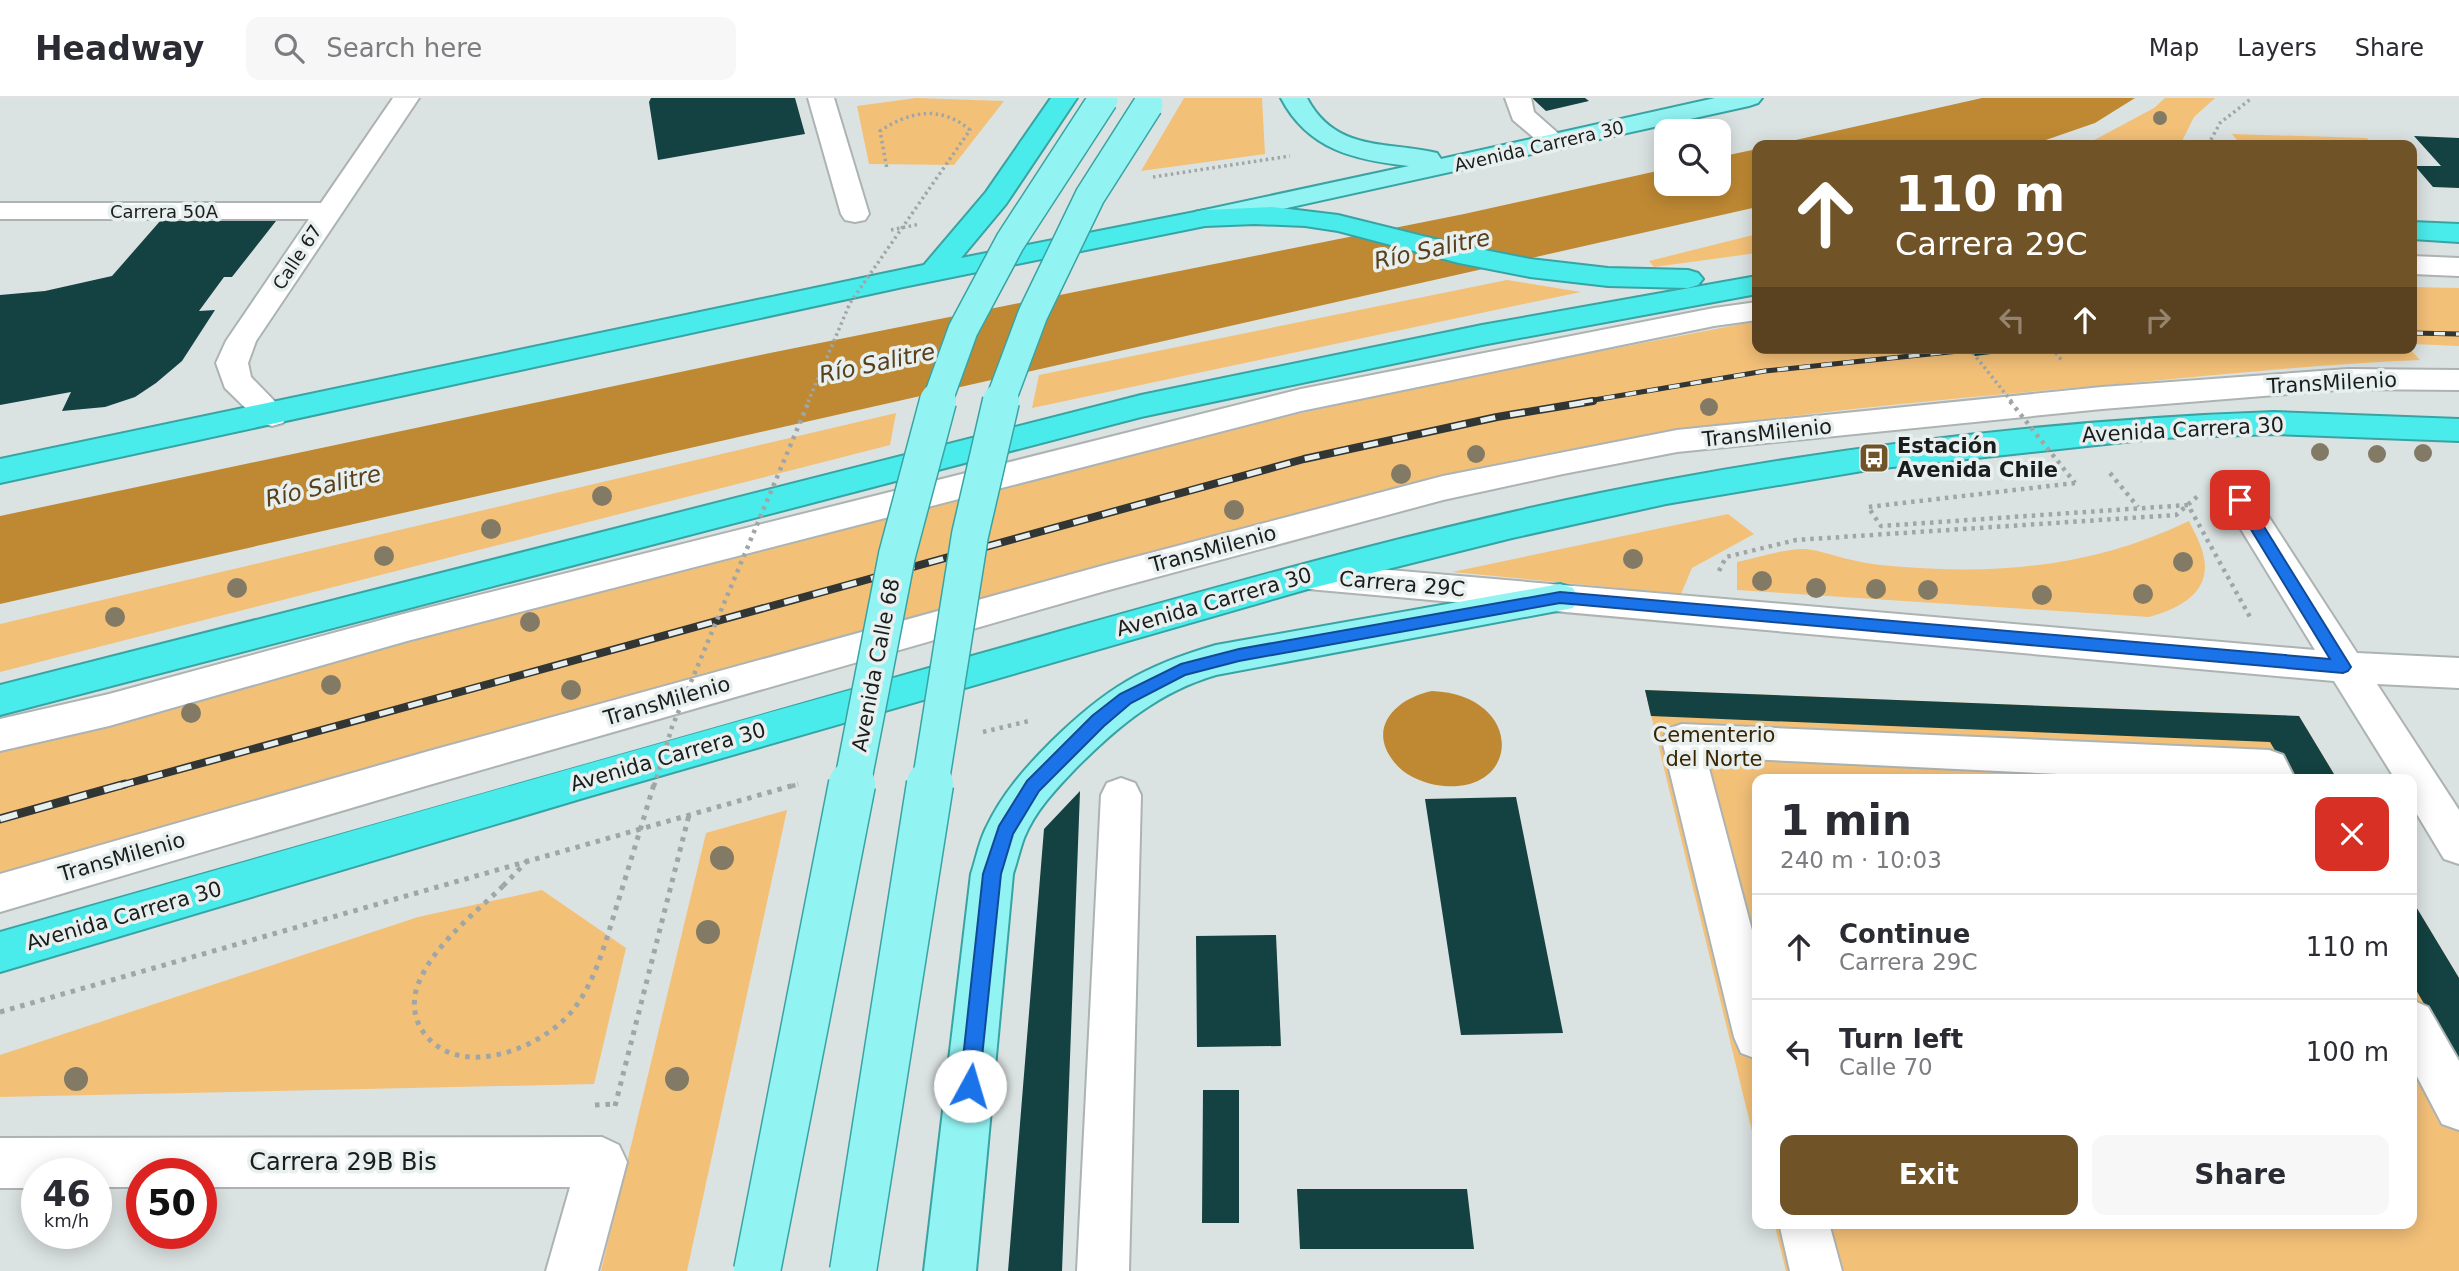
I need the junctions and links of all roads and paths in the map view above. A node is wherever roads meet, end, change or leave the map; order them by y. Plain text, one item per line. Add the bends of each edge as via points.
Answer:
1 (406, 98) edge
2 (821, 98) edge
3 (1064, 98) edge
4 (1103, 98) edge
5 (1294, 98) edge
6 (1518, 98) edge
7 (1749, 98) edge
8 (2252, 98) edge
9 (1150, 102) edge
10 (2210, 140) edge
11 (1555, 142) junction
12 (1486, 158) junction
13 (887, 169) dead end
14 (0, 211) edge
15 (327, 211) junction
16 (855, 214) dead end
17 (1205, 218) junction
18 (2417, 231) edge
19 (2459, 233) edge
20 (2417, 265) edge
21 (2459, 267) edge
22 (935, 270) junction
23 (1752, 278) edge
24 (1752, 286) edge
25 (1752, 312) edge
26 (1974, 354) edge
27 (2459, 380) edge
28 (272, 415) junction
29 (2459, 430) edge
30 (0, 471) edge
31 (2240, 500) dead end
32 (1308, 576) junction
33 (1560, 598) junction
34 (2274, 660) junction
35 (2343, 667) junction
36 (2459, 673) edge
37 (0, 700) edge
38 (0, 736) edge
39 (2272, 774) edge
40 (2412, 774) edge
41 (2417, 781) edge
42 (1121, 795) dead end
43 (2459, 846) edge
44 (530, 859) junction
45 (0, 893) edge
46 (0, 953) edge
47 (0, 1012) edge
48 (1752, 1017) edge
49 (2417, 1031) edge
50 (2459, 1107) edge
51 (601, 1162) junction
52 (0, 1163) edge
53 (1806, 1229) edge
54 (572, 1271) edge
55 (757, 1271) edge
56 (853, 1271) edge
57 (950, 1271) edge
58 (1103, 1271) edge
59 (1816, 1271) edge

1 - 15 street, Calle 67
2 - 16 street
3 - 22 highway via 996,198
4 - 55 main road, Avenida Calle 68, bridge via 1010,242 963,330 934,409 897,555
5 - 12 main road via 1311,124 1349,146 1397,158
6 - 11 street via 1522,115
7 - 11 main road, Avenida Carrera 30
8 - 10 path via 2227,115
9 - 56 main road, bridge via 1090,196 1033,314 998,409 971,535
11 - 12 main road, Avenida Carrera 30
12 - 17 main road, Avenida Carrera 30
13 - 44 path, bridge via 880,131 909,114 934,112 960,119 970,130 850,303 672,727 599,962 586,990 563,1021 529,1045 489,1057 449,1054 425,1038 413,1013 418,985 432,958
14 - 15 street, Carrera 50A
15 - 28 street, Calle 67 via 241,341 232,363 236,381
17 - 22 highway, Avenida Carrera 30
17 - 23 highway, Avenida Carrera 30 via 1269,215 1336,222 1533,269 1644,280
18 - 19 highway
20 - 21 street
22 - 28 highway, Avenida Carrera 30
24 - 37 highway via 1482,335 1141,406
25 - 38 street via 1301,400 434,620
26 - 34 path, bridge via 2076,483 1868,507 1881,526 2188,505
27 - 45 street, TransMilenio via 2348,379 2102,398 1677,441 1550,464 1105,578
28 - 30 highway, Avenida Carrera 30
29 - 32 highway, Avenida Carrera 30 via 2216,424 1874,458 1666,492
31 - 35 street
32 - 33 street, Carrera 29C
32 - 46 highway, Avenida Carrera 30 via 600,776
33 - 34 street, Carrera 29C
33 - 57 main road via 1239,655 1181,670 1126,699 1033,786 1005,832 992,874
34 - 35 street, Carrera 29C
35 - 36 street, Carrera 29C
35 - 40 street
39 - 48 street via 2269,767 1682,740
41 - 43 street
42 - 58 street
44 - 47 path
44 - 51 path via 689,815
49 - 50 street
51 - 52 street, Carrera 29B Bis
51 - 54 street
53 - 59 street

